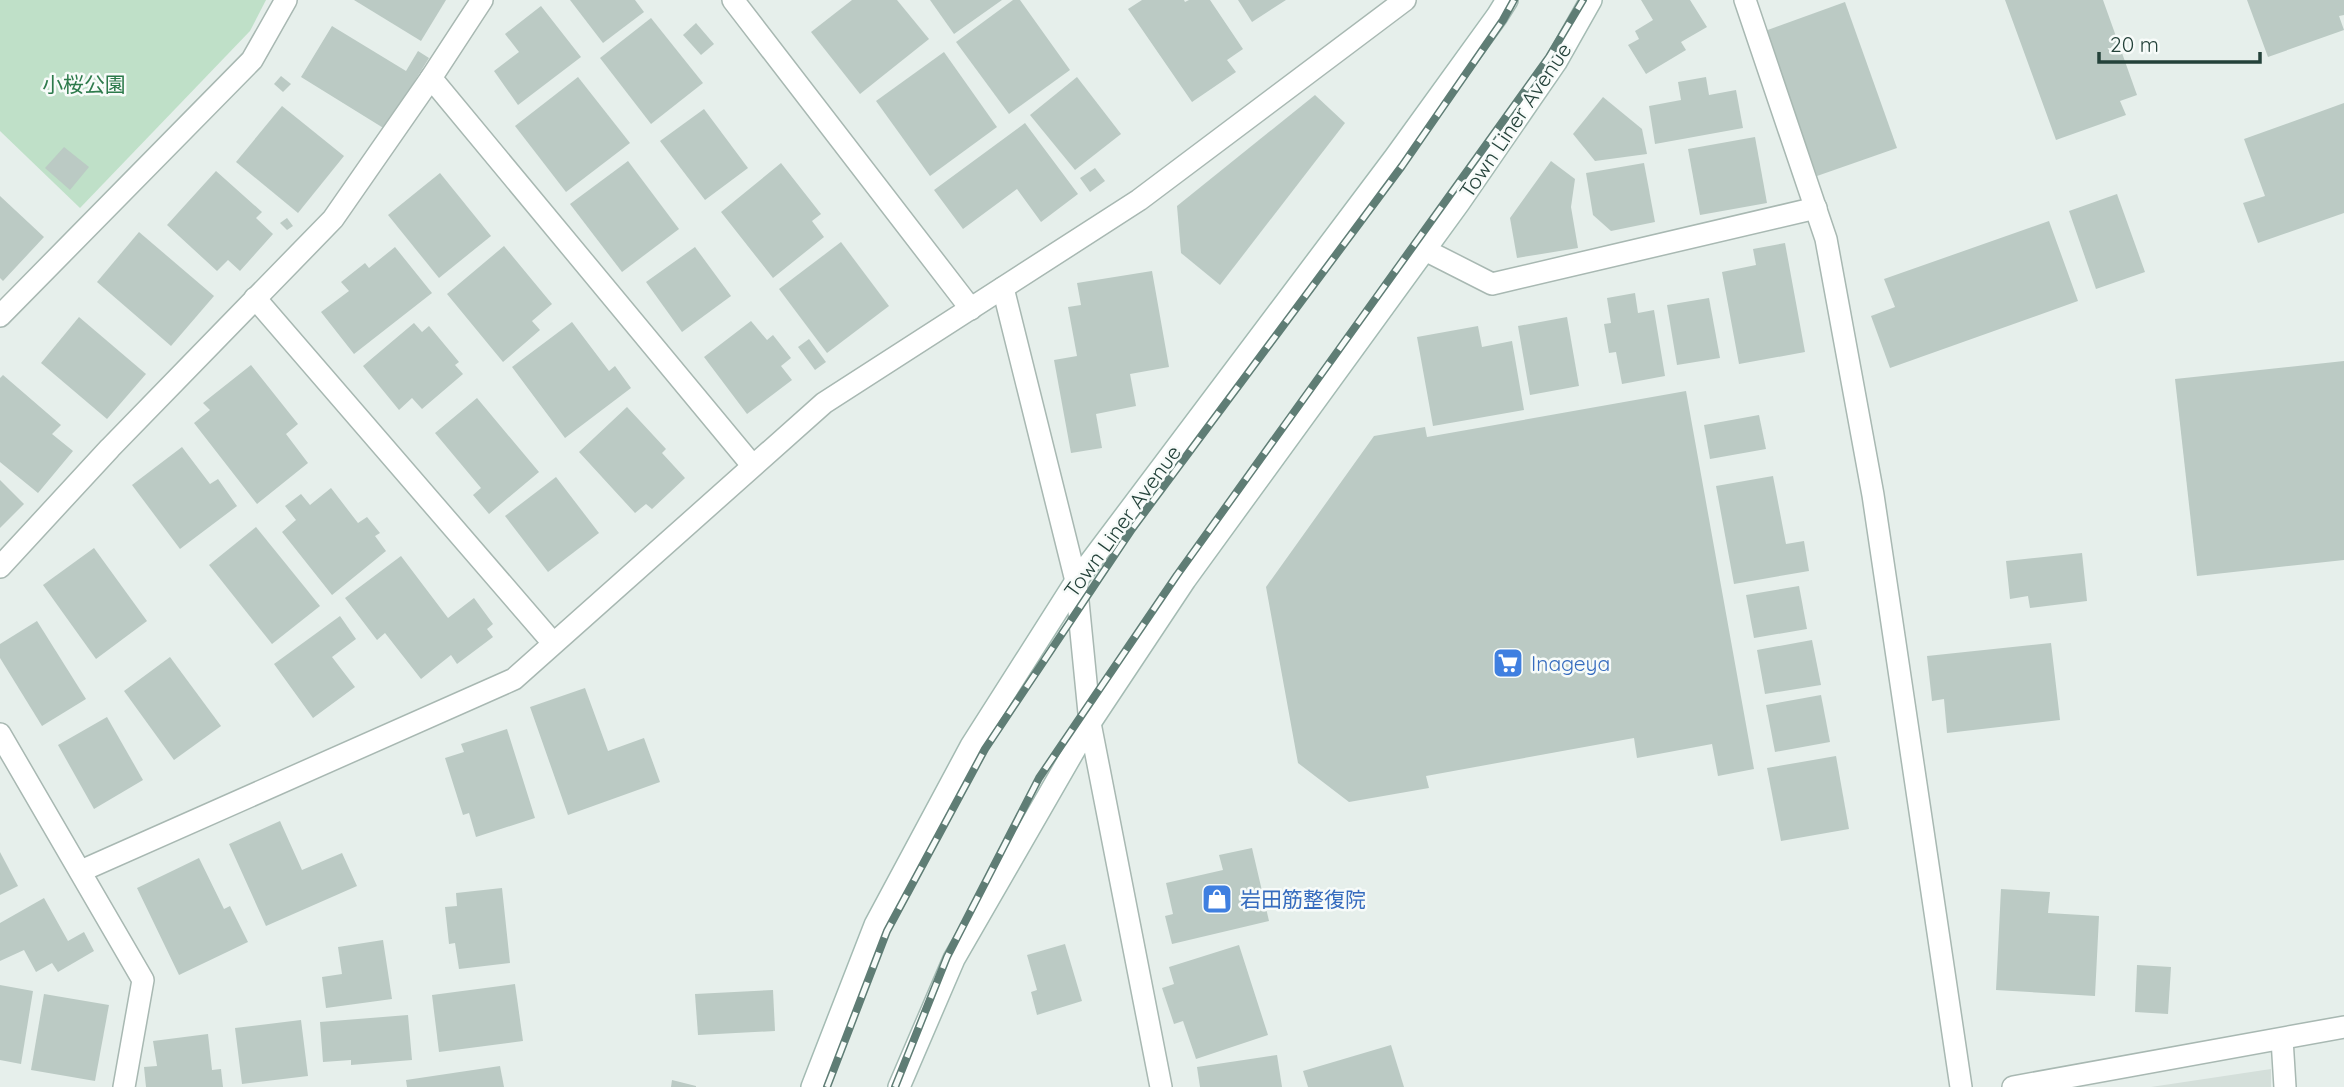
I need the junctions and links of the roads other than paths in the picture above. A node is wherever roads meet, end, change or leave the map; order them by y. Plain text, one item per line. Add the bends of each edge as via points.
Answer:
1 (286, 0) edge
2 (482, 0) edge
3 (733, 0) edge
4 (1405, 0) edge
5 (1507, 0) edge
6 (1591, 0) edge
7 (1745, 0) edge
8 (432, 78) junction
9 (1816, 208) junction
10 (1425, 250) junction
11 (1003, 288) junction
12 (255, 298) junction
13 (971, 309) junction
14 (0, 316) edge
15 (752, 465) junction
16 (0, 567) edge
17 (1076, 581) junction
18 (553, 643) junction
19 (1090, 723) junction
20 (0, 734) edge
21 (81, 871) junction
22 (2344, 1027) edge
23 (2283, 1039) junction
24 (124, 1087) edge
25 (812, 1087) edge
26 (899, 1087) edge
27 (1161, 1087) edge
28 (1961, 1087) edge
29 (2013, 1087) edge
30 (2285, 1087) edge

1 - 14 street via 252,60
2 - 8 street
3 - 13 street
4 - 11 street via 1139,200
5 - 17 street, Town Liner Avenue via 1395,157
6 - 10 street, Town Liner Avenue via 1556,62
7 - 9 street
8 - 12 street via 333,219
8 - 15 street
9 - 10 street via 1492,284
9 - 28 street via 1826,239 1873,495
10 - 19 street, Town Liner Avenue via 1185,580
11 - 13 street
11 - 17 street
12 - 16 street
12 - 18 street
13 - 15 street via 824,404
15 - 18 street
17 - 19 street
17 - 25 street, Town Liner Avenue via 971,746 875,925
18 - 21 street via 514,679
19 - 26 street, Town Liner Avenue via 954,959
19 - 27 street
20 - 21 street
21 - 24 street via 144,980
22 - 23 street
23 - 29 street
23 - 30 street

